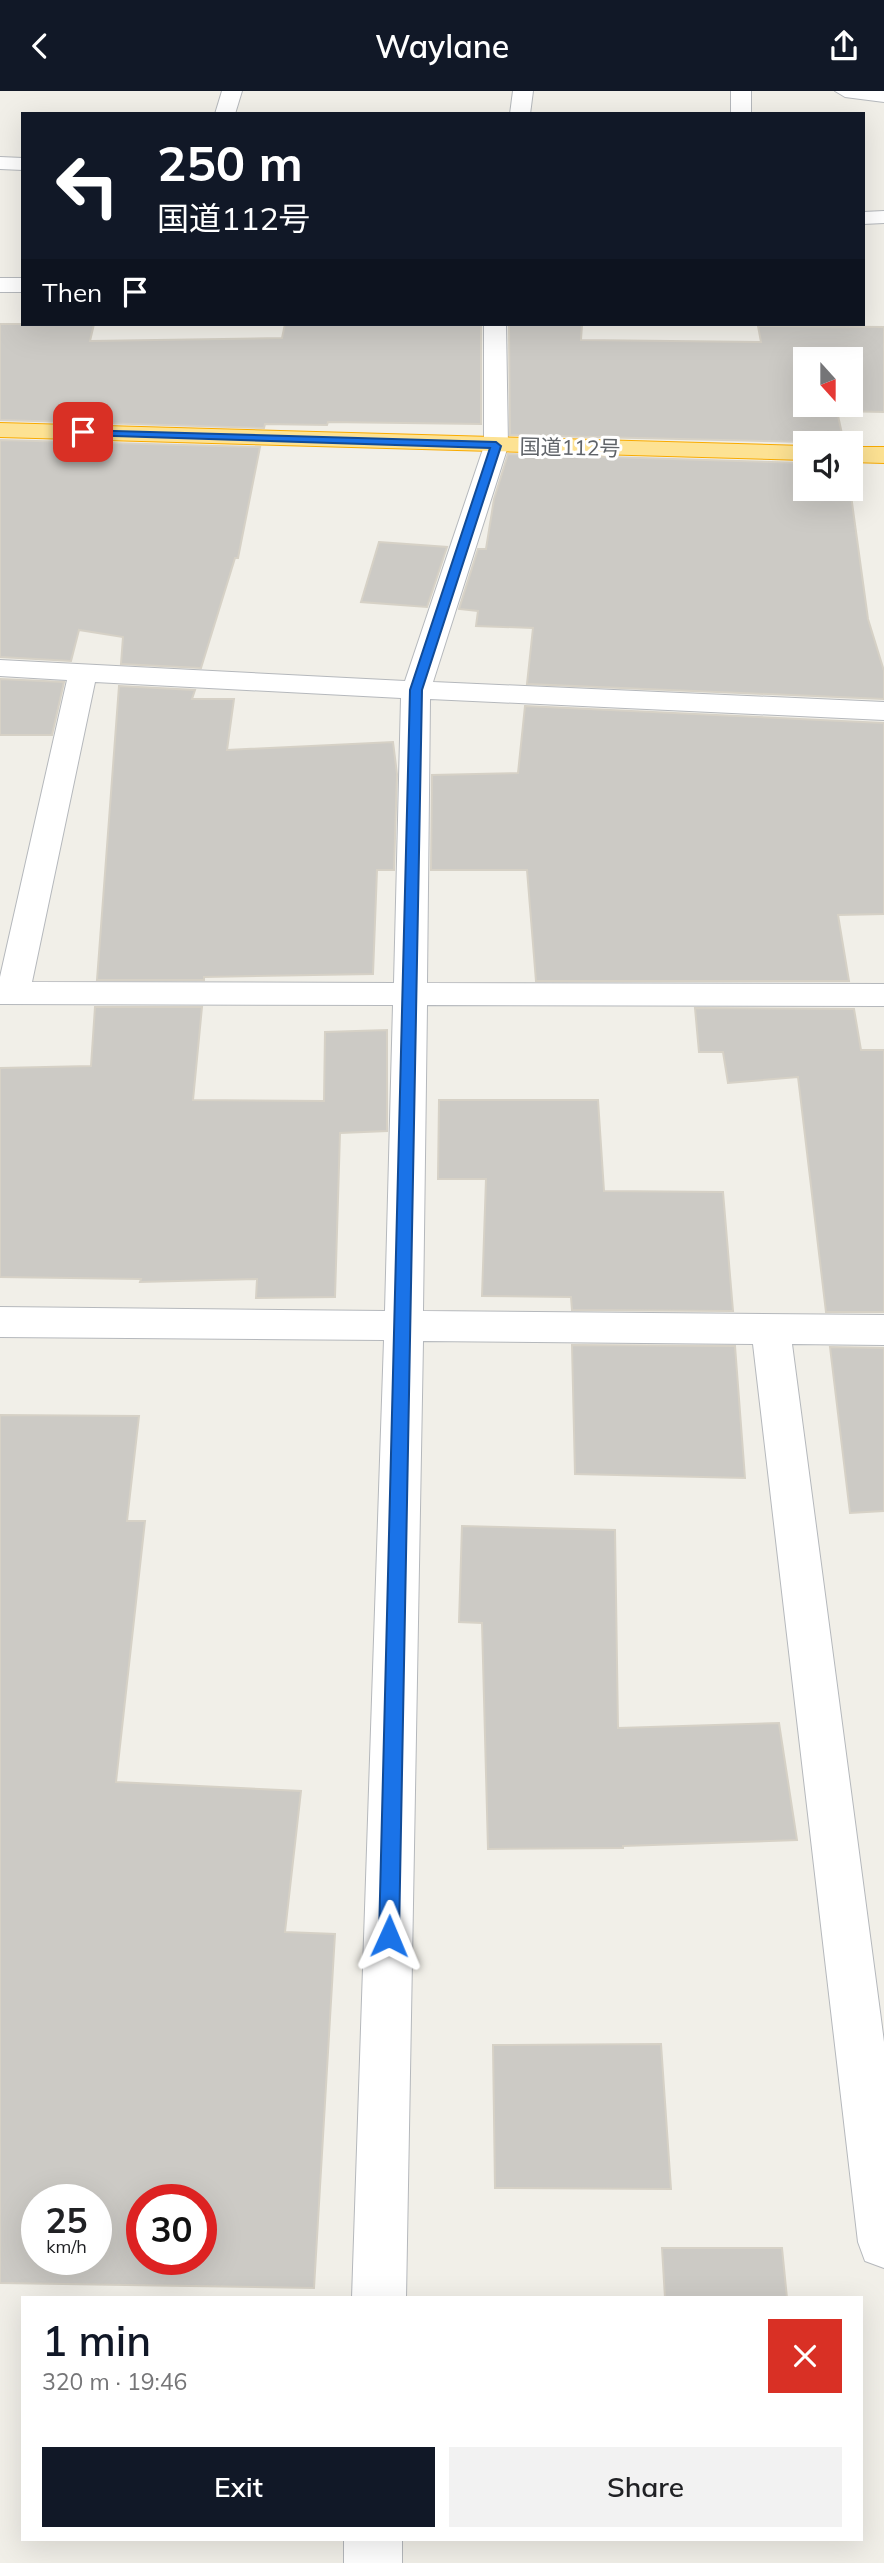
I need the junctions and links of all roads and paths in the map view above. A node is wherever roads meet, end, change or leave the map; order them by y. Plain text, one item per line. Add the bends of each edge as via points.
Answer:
1 (233, 91) edge
2 (523, 91) edge
3 (741, 91) edge
4 (845, 91) edge
5 (884, 96) edge
6 (226, 112) edge
7 (520, 112) edge
8 (741, 112) edge
9 (0, 163) edge
10 (21, 164) edge
11 (884, 217) edge
12 (865, 218) edge
13 (0, 285) edge
14 (21, 285) edge
15 (495, 326) edge
16 (0, 430) edge
17 (496, 446) junction
18 (793, 453) edge
19 (863, 454) edge
20 (884, 455) edge
21 (0, 668) edge
22 (83, 672) junction
23 (416, 690) junction
24 (884, 711) edge
25 (409, 992) junction
26 (6, 993) edge
27 (884, 995) edge
28 (0, 1322) edge
29 (404, 1324) junction
30 (771, 1329) junction
31 (884, 1330) edge
32 (884, 2242) edge
33 (379, 2296) edge
34 (373, 2541) edge
35 (373, 2563) edge

1 - 6 street
2 - 7 street
3 - 8 street
4 - 5 street
9 - 10 street
11 - 12 street
13 - 14 street
15 - 17 street
16 - 17 highway, 国道112号
17 - 18 highway, 国道112号
17 - 23 street
19 - 20 highway
21 - 22 street
22 - 23 street
22 - 26 street
23 - 24 street
23 - 25 street
25 - 26 street
25 - 27 street
25 - 29 street
28 - 29 street
29 - 30 street
29 - 33 street
30 - 31 street
30 - 32 street
34 - 35 street

